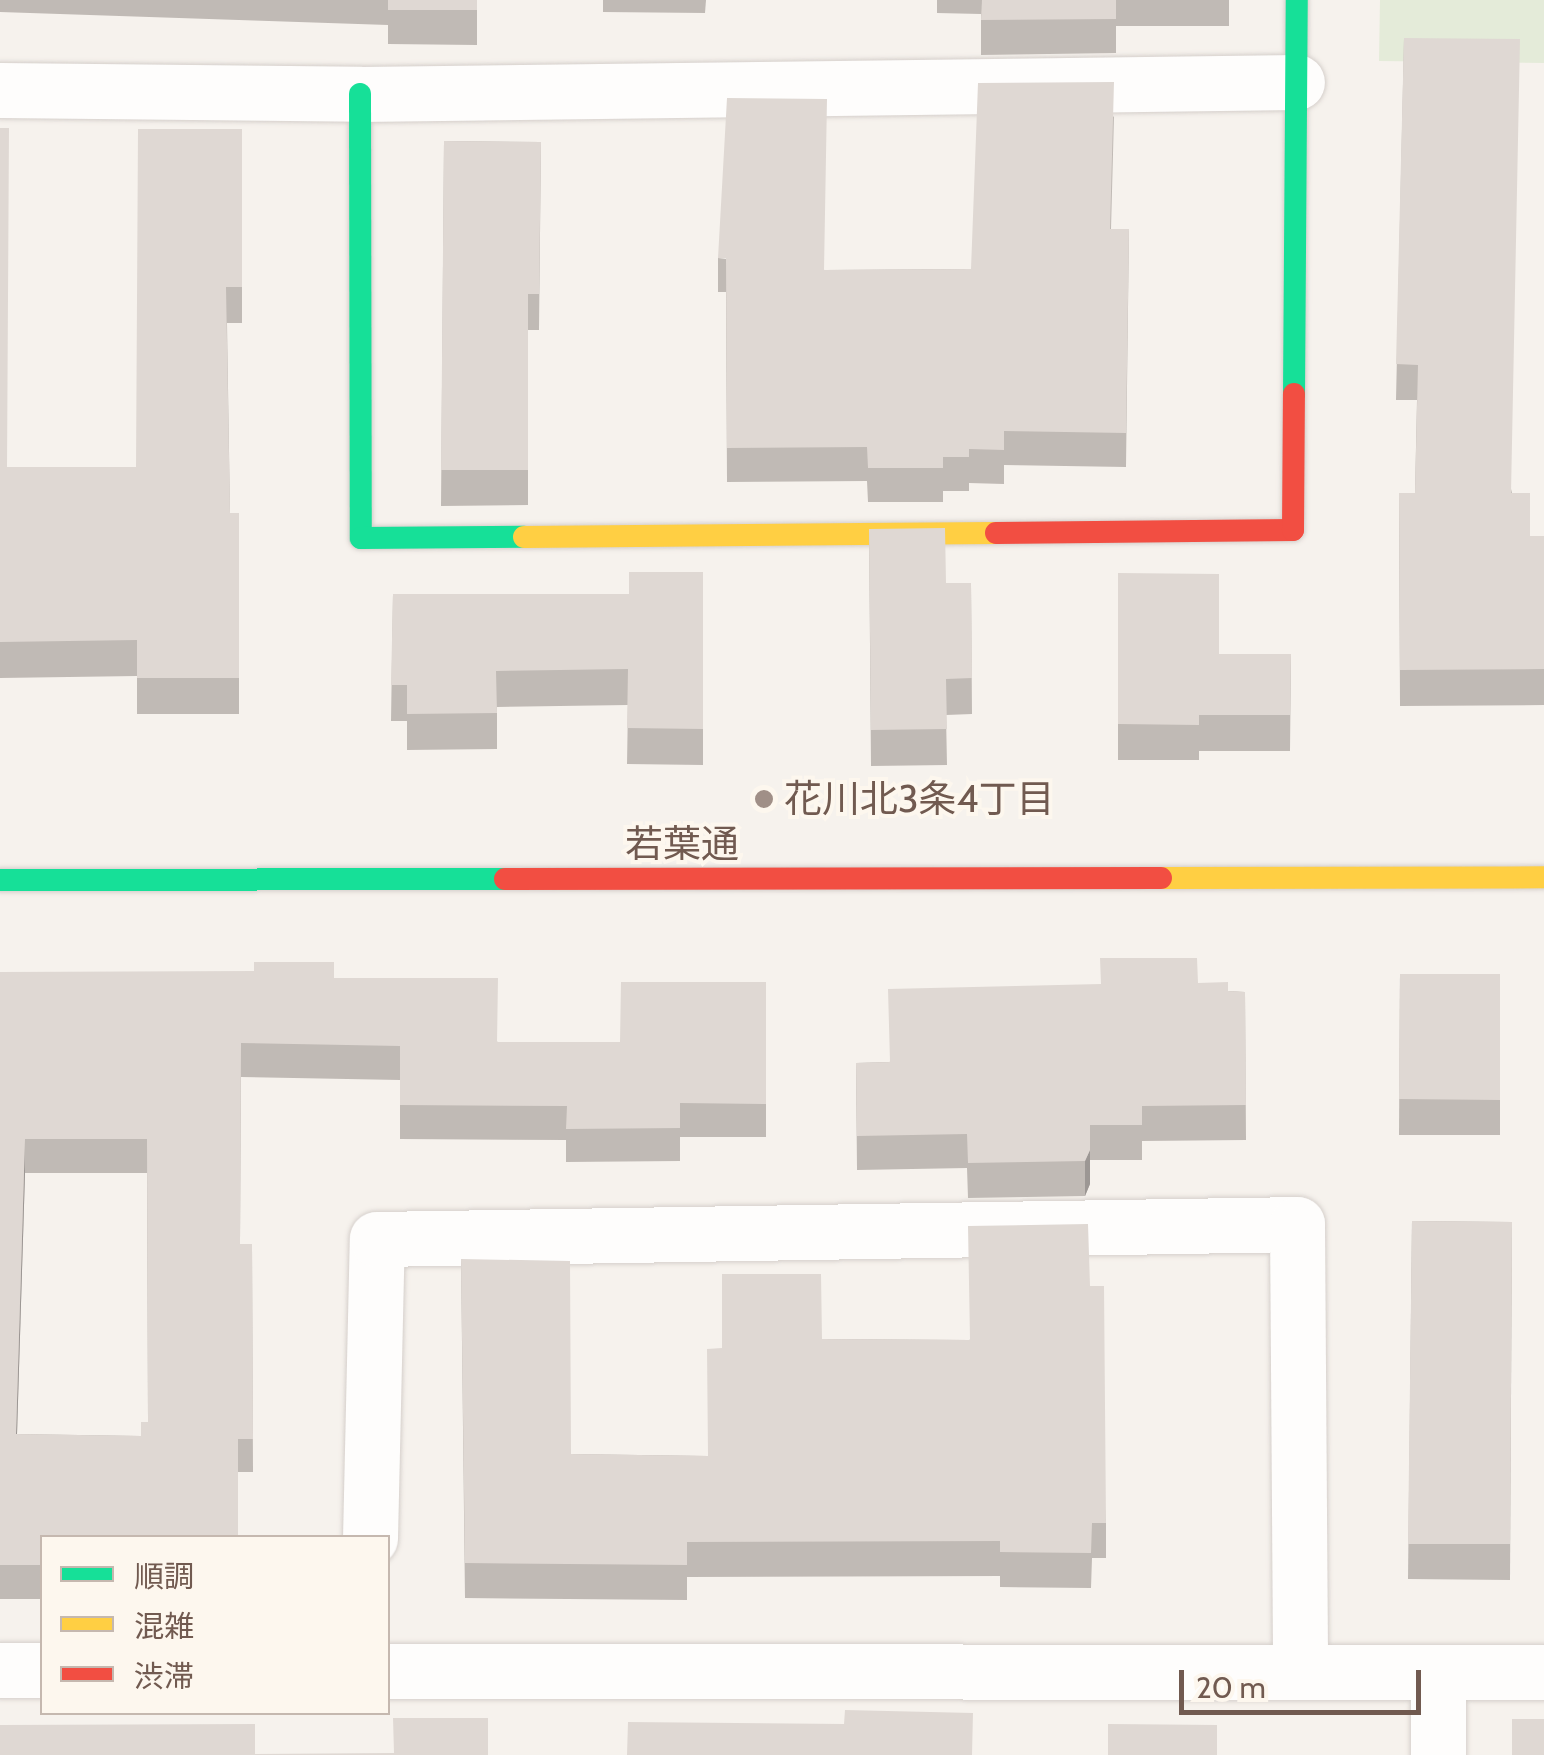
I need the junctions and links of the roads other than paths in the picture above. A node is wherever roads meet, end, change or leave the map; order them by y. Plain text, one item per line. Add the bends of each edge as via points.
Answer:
1 (1297, 0) edge
2 (1296, 82) junction
3 (0, 90) edge
4 (360, 94) junction
5 (1544, 877) edge
6 (0, 880) edge
7 (370, 1535) edge
8 (0, 1670) edge
9 (40, 1670) edge
10 (390, 1671) edge
11 (1300, 1672) junction
12 (1438, 1672) junction
13 (1544, 1672) edge
14 (1438, 1755) edge

1 - 2 street
2 - 4 street
2 - 4 street via 1293,530 361,538
3 - 4 street
5 - 6 street, 若葉通
7 - 11 street via 377,1239 1297,1224
8 - 9 street
10 - 11 street
11 - 12 street
12 - 13 street
12 - 14 street

